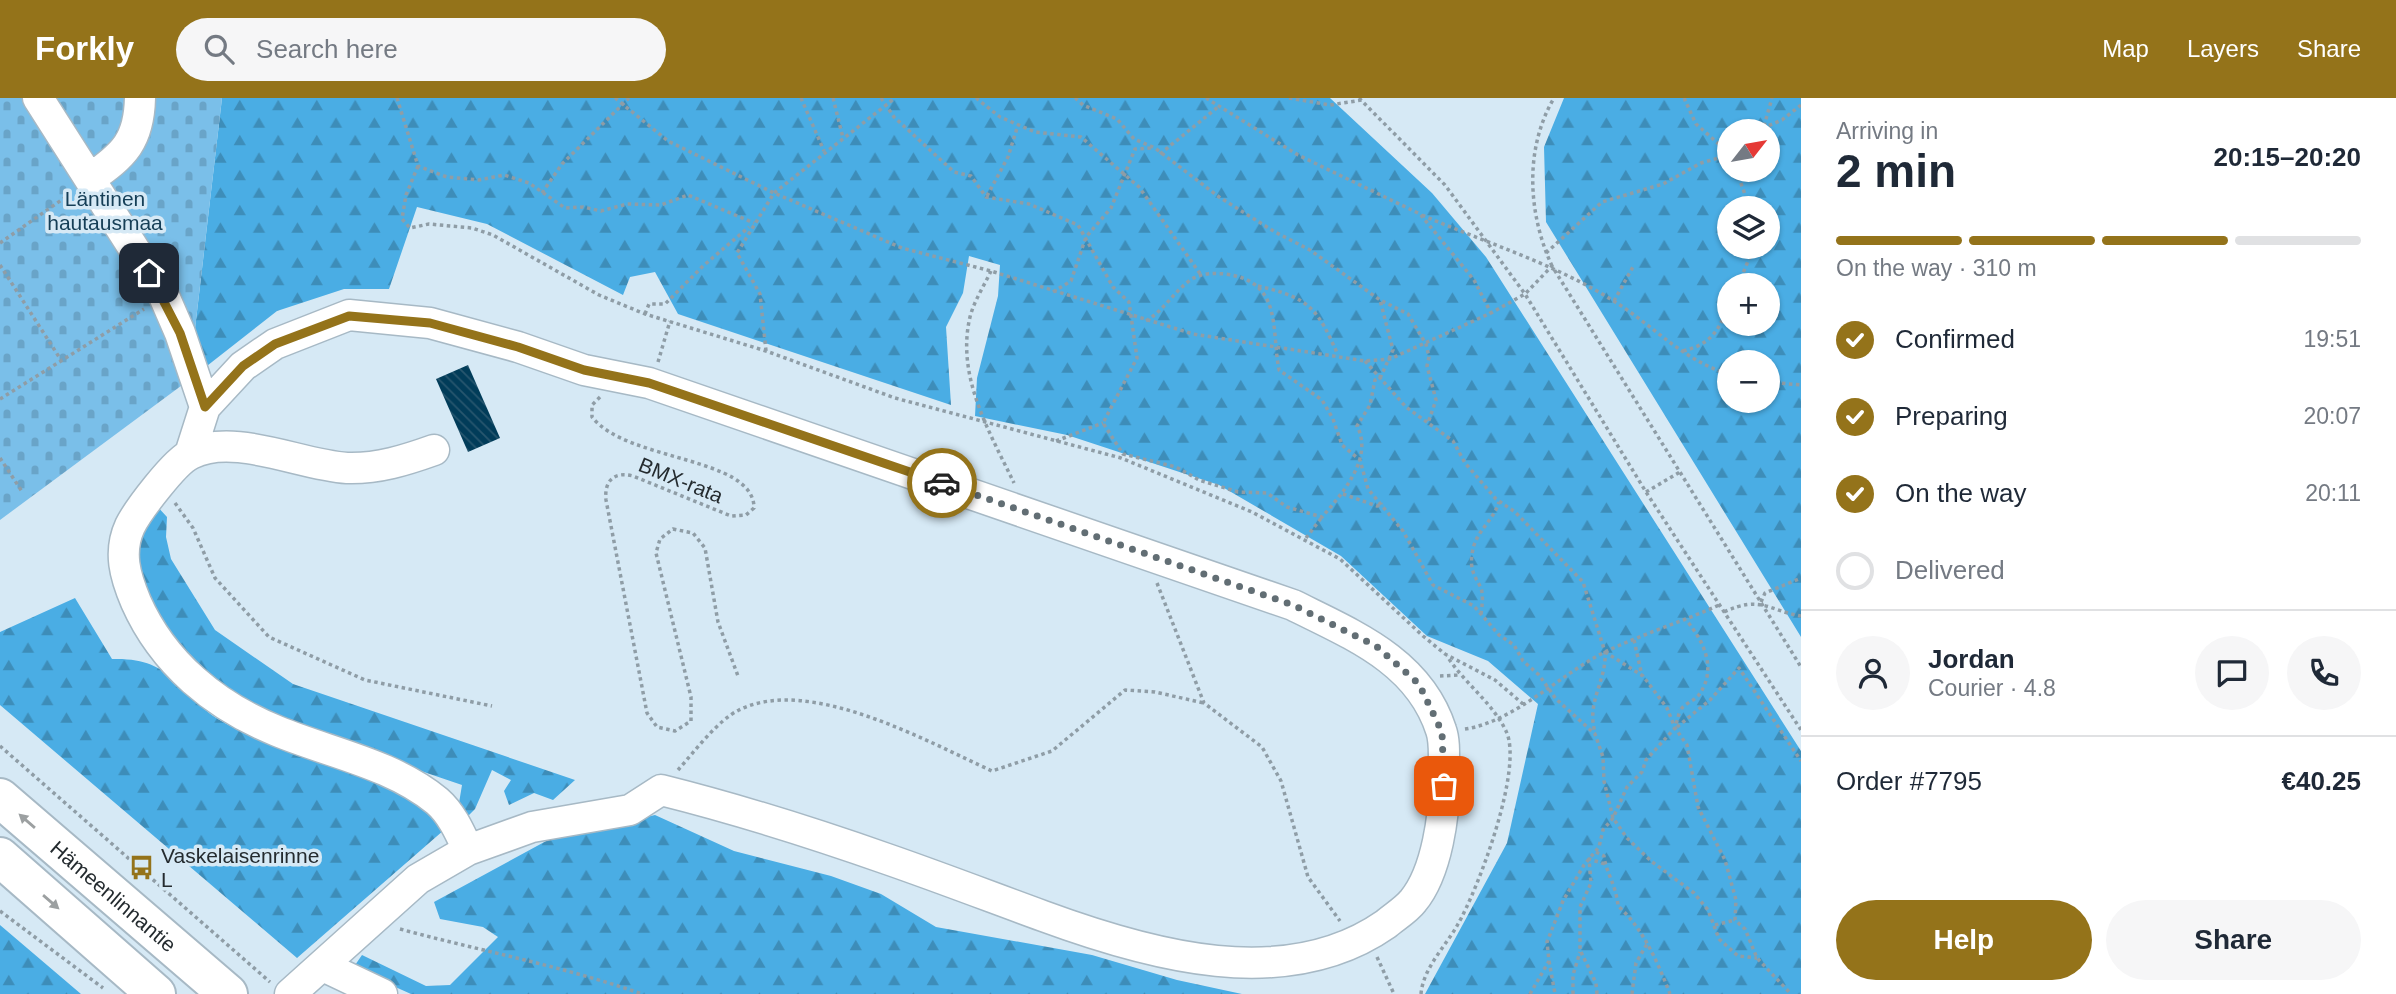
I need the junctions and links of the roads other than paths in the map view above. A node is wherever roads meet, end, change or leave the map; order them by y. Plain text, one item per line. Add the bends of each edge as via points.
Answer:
1 (38, 98) edge
2 (140, 98) edge
3 (91, 178) junction
4 (205, 407) junction
5 (435, 450) dead end
6 (190, 454) junction
7 (0, 798) edge
8 (468, 850) junction
9 (0, 858) edge
10 (323, 966) junction
11 (282, 989) edge
12 (156, 994) edge
13 (228, 994) edge
14 (382, 994) edge

1 - 3 street
2 - 3 street via 129,145
3 - 4 street via 164,296
4 - 6 street
4 - 8 street via 243,366 275,344 349,316 430,323 670,391 1293,605 1376,646 1419,684 1442,732 1444,786 1434,864 1413,901 1362,942 1304,962 1246,968 1186,962 1130,948 886,858 720,804 661,790 630,810 532,827
5 - 6 street via 398,464 347,468 230,445
6 - 8 street via 140,505 122,544 129,585 147,626 170,658 202,689 235,711 366,763 438,802 456,824
13 -> 7 main road, Hämeenlinnantie
8 - 10 street via 418,880
9 -> 12 main road
10 - 11 street
10 - 14 street

